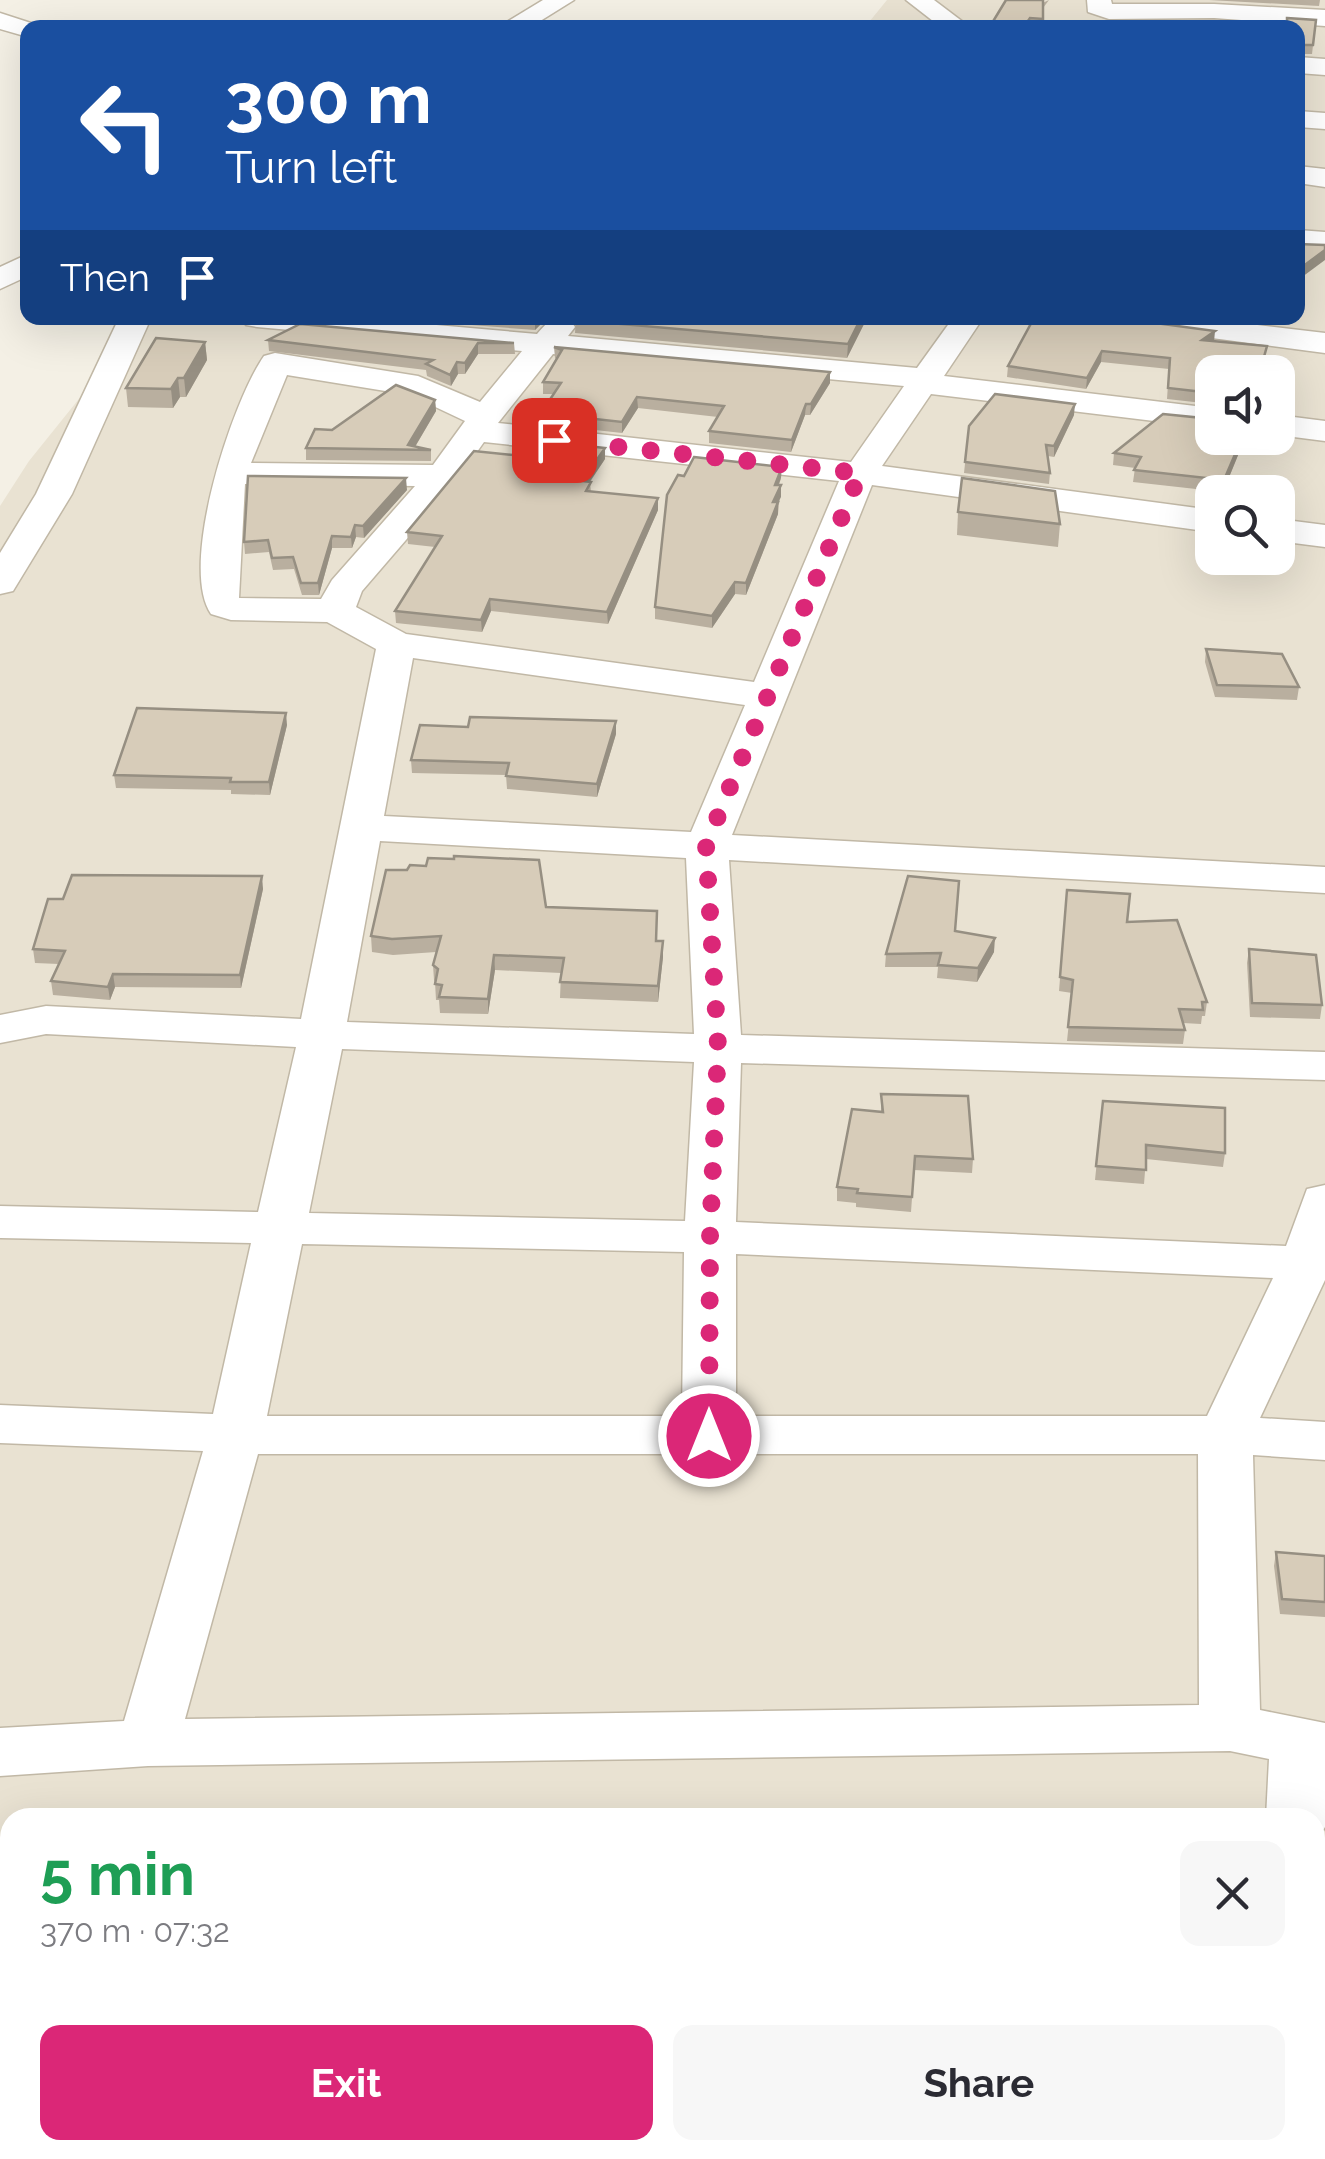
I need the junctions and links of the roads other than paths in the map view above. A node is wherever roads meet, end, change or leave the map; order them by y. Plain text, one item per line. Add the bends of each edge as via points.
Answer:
1 (562, 0) edge
2 (918, 0) edge
3 (1098, 0) edge
4 (1268, 14) edge
5 (1325, 18) edge
6 (524, 20) edge
7 (948, 20) edge
8 (132, 325) edge
9 (336, 325) edge
10 (561, 325) edge
11 (963, 325) edge
12 (1184, 325) edge
13 (1325, 343) edge
14 (545, 346) junction
15 (922, 380) junction
16 (1195, 416) edge
17 (481, 424) junction
18 (1295, 428) edge
19 (1325, 431) edge
20 (230, 473) junction
21 (860, 473) junction
22 (443, 476) junction
23 (1195, 519) edge
24 (1295, 532) edge
25 (1325, 536) edge
26 (0, 583) edge
27 (335, 611) junction
28 (396, 644) junction
29 (768, 696) junction
30 (361, 827) junction
31 (706, 845) junction
32 (1325, 880) edge
33 (0, 1029) edge
34 (322, 1033) junction
35 (718, 1046) junction
36 (1325, 1066) edge
37 (1325, 1200) edge
38 (0, 1222) edge
39 (281, 1226) junction
40 (710, 1237) junction
41 (1316, 1263) edge
42 (0, 1424) edge
43 (236, 1434) junction
44 (1225, 1435) junction
45 (709, 1436) junction
46 (1325, 1440) edge
47 (1230, 1728) junction
48 (148, 1743) junction
49 (1313, 1744) edge
50 (0, 1752) edge
51 (1300, 1808) edge

1 - 6 street
2 - 7 street
3 - 4 street via 1101,10 1124,13
4 - 5 street
8 - 26 street via 54,494
9 - 14 street
10 - 14 street
11 - 15 street
12 - 13 street
14 - 15 street
14 - 17 street
15 - 16 street
15 - 21 street
17 - 20 street via 418,386 275,363
17 - 21 street
17 - 22 street
18 - 19 street
20 - 22 street
20 - 27 street via 224,606
21 - 23 street
21 - 29 street
22 - 27 street via 344,588
24 - 25 street
27 - 28 street
28 - 29 street
28 - 30 street
29 - 31 street
30 - 31 street
30 - 34 street
31 - 32 street
31 - 35 street
33 - 34 street via 46,1020
34 - 35 street
34 - 39 street
35 - 36 street
35 - 40 street
37 - 41 street
38 - 39 street
39 - 40 street
39 - 43 street
40 - 41 street
40 - 45 street
41 - 44 street
42 - 43 street
43 - 45 street
43 - 48 street
44 - 45 street
44 - 46 street
44 - 47 street
47 - 48 street
47 - 49 street
48 - 50 street
49 - 51 street

